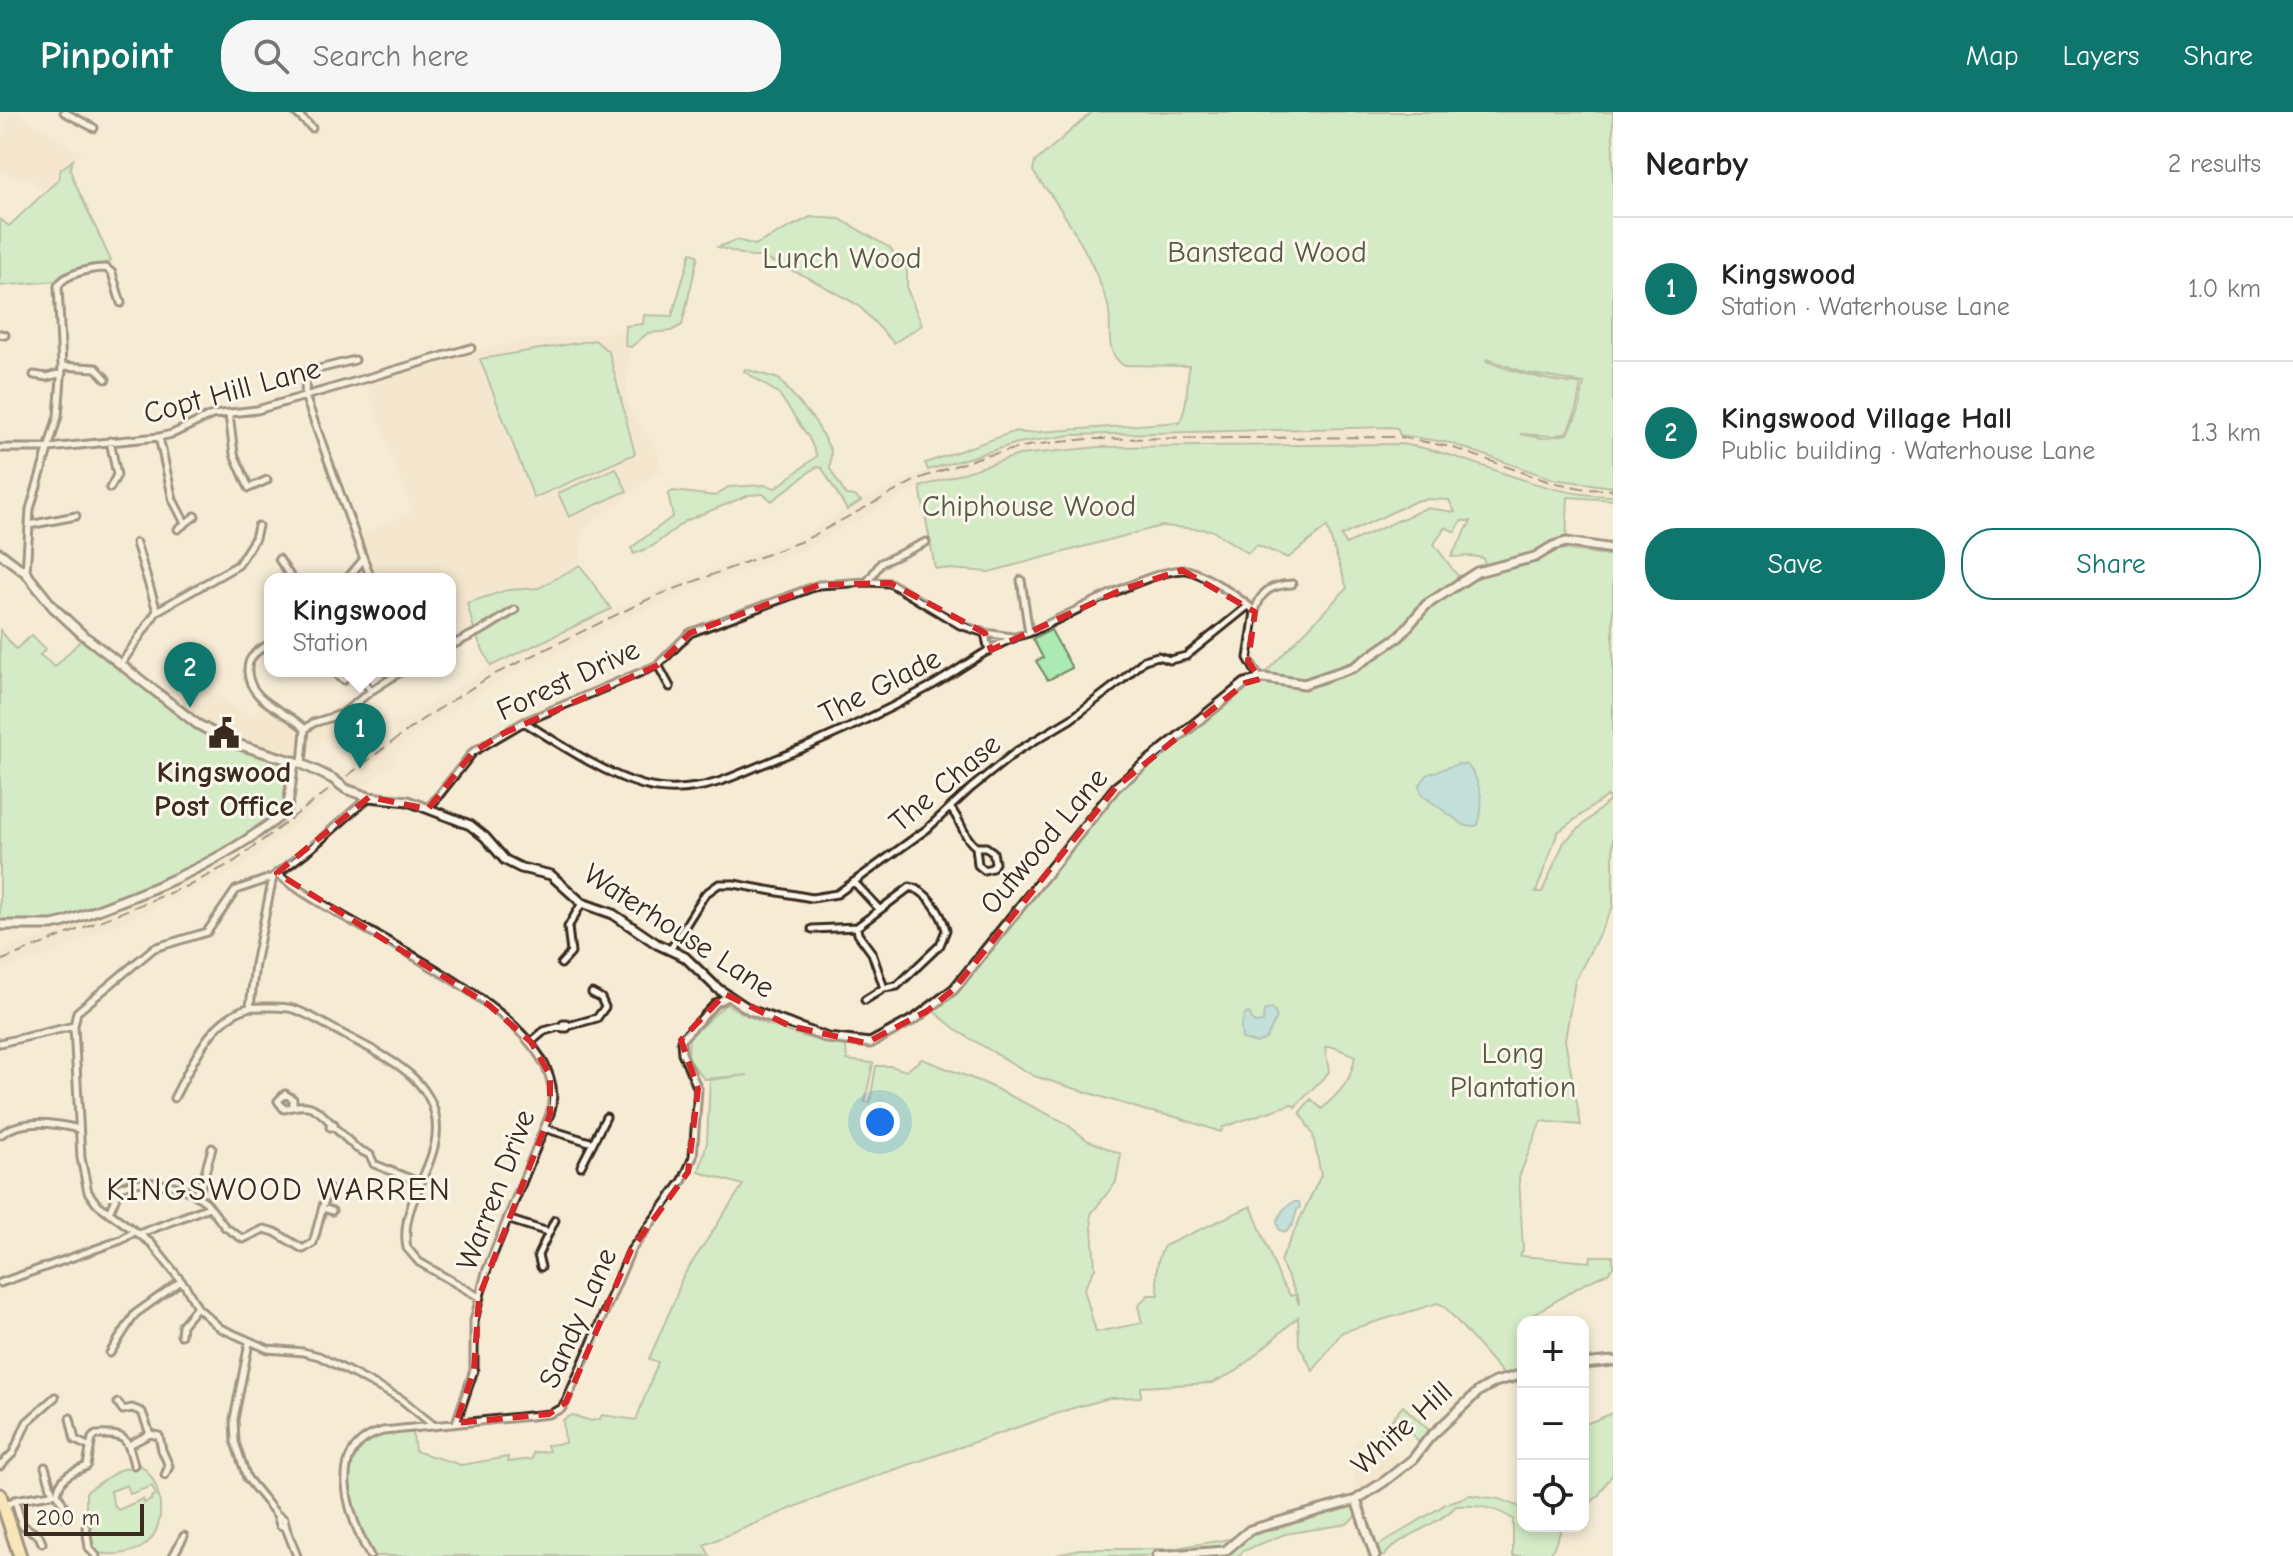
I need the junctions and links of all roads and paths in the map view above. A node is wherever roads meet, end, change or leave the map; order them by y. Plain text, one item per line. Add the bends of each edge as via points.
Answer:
1 (64, 112) edge
2 (295, 112) edge
3 (94, 128) dead end
4 (312, 128) dead end
5 (121, 303) dead end
6 (471, 348) dead end
7 (355, 360) dead end
8 (62, 370) junction
9 (34, 375) dead end
10 (106, 379) dead end
11 (305, 396) junction
12 (229, 414) junction
13 (159, 437) junction
14 (110, 441) junction
15 (0, 448) edge
16 (49, 448) junction
17 (267, 480) dead end
18 (110, 488) dead end
19 (76, 516) dead end
20 (195, 516) dead end
21 (185, 523) junction
22 (29, 525) junction
23 (258, 526) dead end
24 (178, 529) dead end
25 (926, 542) dead end
26 (136, 543) dead end
27 (1613, 549) edge
28 (0, 553) edge
29 (279, 559) dead end
30 (362, 561) junction
31 (26, 573) junction
32 (288, 573) edge
33 (352, 573) edge
34 (368, 573) edge
35 (1021, 580) dead end
36 (867, 582) junction
37 (1292, 584) dead end
38 (1248, 606) junction
39 (515, 610) dead end
40 (157, 611) junction
41 (1255, 612) junction
42 (985, 633) junction
43 (1029, 633) junction
44 (1013, 637) junction
45 (456, 643) edge
46 (264, 648) edge
47 (989, 651) junction
48 (121, 664) junction
49 (658, 665) junction
50 (359, 677) edge
51 (393, 677) edge
52 (1260, 679) junction
53 (670, 687) dead end
54 (371, 691) junction
55 (524, 722) junction
56 (305, 729) junction
57 (298, 763) junction
58 (369, 797) junction
59 (950, 808) junction
60 (428, 809) junction
61 (976, 847) junction
62 (275, 875) junction
63 (855, 883) junction
64 (582, 903) junction
65 (879, 909) junction
66 (0, 925) edge
67 (857, 927) junction
68 (812, 929) dead end
69 (670, 950) junction
70 (561, 964) dead end
71 (717, 988) junction
72 (884, 988) junction
73 (592, 993) dead end
74 (728, 997) junction
75 (865, 1000) dead end
76 (716, 1003) junction
77 (250, 1007) junction
78 (74, 1026) junction
79 (813, 1034) joint
80 (531, 1042) junction
81 (0, 1043) edge
82 (174, 1098) dead end
83 (293, 1105) dead end
84 (606, 1117) dead end
85 (544, 1128) junction
86 (79, 1129) junction
87 (0, 1135) edge
88 (593, 1143) junction
89 (212, 1148) dead end
90 (208, 1157) junction
91 (217, 1160) dead end
92 (581, 1166) dead end
93 (421, 1183) junction
94 (328, 1188) dead end
95 (193, 1193) junction
96 (209, 1207) junction
97 (323, 1208) junction
98 (332, 1211) dead end
99 (109, 1213) junction
100 (507, 1219) junction
101 (555, 1220) dead end
102 (548, 1232) junction
103 (136, 1233) junction
104 (541, 1267) dead end
105 (181, 1281) junction
106 (0, 1283) edge
107 (479, 1297) junction
108 (197, 1307) junction
109 (181, 1335) dead end
110 (249, 1343) junction
111 (110, 1353) dead end
112 (1613, 1361) edge
113 (1589, 1363) edge
114 (1517, 1376) edge
115 (55, 1397) dead end
116 (118, 1403) dead end
117 (70, 1418) dead end
118 (456, 1423) junction
119 (433, 1425) junction
120 (150, 1434) junction
121 (129, 1445) junction
122 (90, 1447) junction
123 (134, 1465) dead end
124 (0, 1466) edge
125 (45, 1467) dead end
126 (165, 1475) dead end
127 (55, 1494) junction
128 (15, 1500) junction
129 (1356, 1500) junction
130 (1, 1507) edge
131 (66, 1518) dead end
132 (86, 1527) dead end
133 (184, 1536) dead end
134 (42, 1543) dead end
135 (1224, 1553) edge
136 (12, 1556) edge
137 (20, 1556) edge
138 (96, 1556) edge
139 (173, 1556) edge
140 (297, 1556) edge
141 (370, 1556) edge
142 (1157, 1556) edge
143 (1375, 1556) edge

1 - 3 street
2 - 4 street
5 - 8 street via 109,269 96,268 60,281
6 - 11 street, Copt Hill Lane
7 - 11 street via 306,372
8 - 9 street via 47,377
8 - 10 street via 96,368
8 - 16 street
11 - 12 street, Copt Hill Lane
11 - 30 street
12 - 13 street, Copt Hill Lane via 212,415
12 - 17 street via 234,454 249,488
13 - 14 street, Copt Hill Lane
13 - 21 street via 173,500
14 - 16 street, Copt Hill Lane
14 - 18 street via 117,475
15 - 16 street, Copt Hill Lane
16 - 22 street
19 - 22 street
20 - 21 street
21 - 24 street
22 - 31 street
23 - 40 street via 238,565
25 - 36 street via 881,563
26 - 40 street
27 - 52 main road via 1560,543 1535,557 1477,572 1426,605 1400,636 1354,667 1300,685
28 - 31 main road, Waterhouse Lane
29 - 32 street
30 - 33 street
30 - 34 street
31 - 48 main road, Waterhouse Lane via 53,607
35 - 43 street
36 - 42 street, Forest Drive via 890,583 960,625
36 - 49 street, Forest Drive via 819,585 706,625 690,633
37 - 41 street via 1265,591
38 - 41 street
38 - 43 street, The Glade via 1198,574 1182,570 1121,590
38 - 59 street, The Chase via 1186,656 1144,660 1071,719 1017,751
39 - 45 street
40 - 48 street
41 - 52 street via 1248,658
42 - 44 street, Forest Drive
42 - 47 street
43 - 44 street, The Glade
44 - 47 street, The Glade
46 - 56 street via 248,663 251,685
47 - 55 street, The Glade via 887,710 699,787 642,785
48 - 57 main road, Waterhouse Lane via 197,724 230,742
49 - 53 street
49 - 55 street, Forest Drive
50 - 54 street
51 - 54 street
52 - 79 main road, Outwood Lane via 1245,683 1116,787 947,996 875,1042
54 - 56 street via 342,714
55 - 60 street, Forest Drive via 473,752
56 - 57 street
57 - 58 main road, Waterhouse Lane, bridge
57 - 66 main road via 290,776 286,809 211,862 65,922
58 - 60 main road, Waterhouse Lane
58 - 62 street
59 - 61 street
59 - 63 street, The Chase
60 - 64 main road, Waterhouse Lane via 477,829 505,860 551,875
61 - 61 street via 978,865 992,868 991,850
62 - 77 street
62 - 78 street via 236,890 207,932 165,943 144,955 81,1007
62 - 80 street, Warren Drive via 489,1005
63 - 65 street
63 - 69 street, The Chase via 818,898 719,884 705,894
64 - 69 main road, Waterhouse Lane via 613,914
64 - 70 street via 568,927 571,953
65 - 67 street
65 - 72 street via 914,887 939,912 946,930 940,945 901,983
67 - 68 street
67 - 72 street
69 - 71 main road, Waterhouse Lane via 691,961
71 - 74 main road, Waterhouse Lane
71 - 76 street
72 - 75 street
73 - 80 street via 605,1007 597,1018 544,1031
74 - 76 street, Sandy Lane
74 - 79 main road, Waterhouse Lane
76 - 118 street, Sandy Lane via 681,1040 698,1089 696,1143 688,1172 631,1250 566,1402 549,1414
77 - 82 street via 218,1026
77 - 93 street via 301,1012 397,1063 417,1080 433,1108 437,1132
78 - 81 street
78 - 86 street
80 - 85 street, Warren Drive via 555,1088
83 - 93 street via 316,1108 374,1164
84 - 88 street
85 - 88 street
85 - 100 street, Warren Drive
86 - 87 street via 45,1122
86 - 99 street via 88,1192
88 - 92 street
89 - 90 street
90 - 91 street
90 - 95 street via 201,1187
93 - 107 street via 407,1222 407,1248 419,1262
94 - 97 street
95 - 96 street
95 - 99 street via 132,1183 120,1187
96 - 97 street via 243,1239 264,1229 303,1249 313,1243
96 - 103 street
97 - 98 street
99 - 103 street
100 - 102 street
100 - 107 street, Warren Drive
101 - 102 street
102 - 104 street via 538,1255
103 - 105 street via 151,1243
103 - 106 street
105 - 108 street
105 - 111 street via 135,1314
107 - 118 street, Warren Drive via 474,1370
108 - 109 street via 182,1325
108 - 110 street via 220,1328
110 - 119 street via 319,1356 402,1400
110 - 140 street via 234,1433 244,1474 284,1519
112 - 113 main road
114 - 129 main road, White Hill via 1479,1391 1413,1459
115 - 124 street via 27,1422 16,1448
116 - 120 street via 123,1410 142,1412
117 - 122 street via 75,1440
118 - 119 street, Sandy Lane
119 - 141 street, Sandy Lane via 373,1434 351,1460 346,1497
120 - 121 street
120 - 126 street via 160,1437 169,1466
121 - 122 street via 118,1435 98,1434
121 - 123 street
122 - 127 street via 85,1468 70,1472
125 - 127 street
127 - 128 street
127 - 131 street
128 - 130 street
128 - 134 street via 23,1527
129 - 135 main road, White Hill via 1250,1530
129 - 143 main road
130 - 136 highway
130 - 137 highway
132 - 138 street via 89,1548
133 - 139 street
135 - 142 main road

